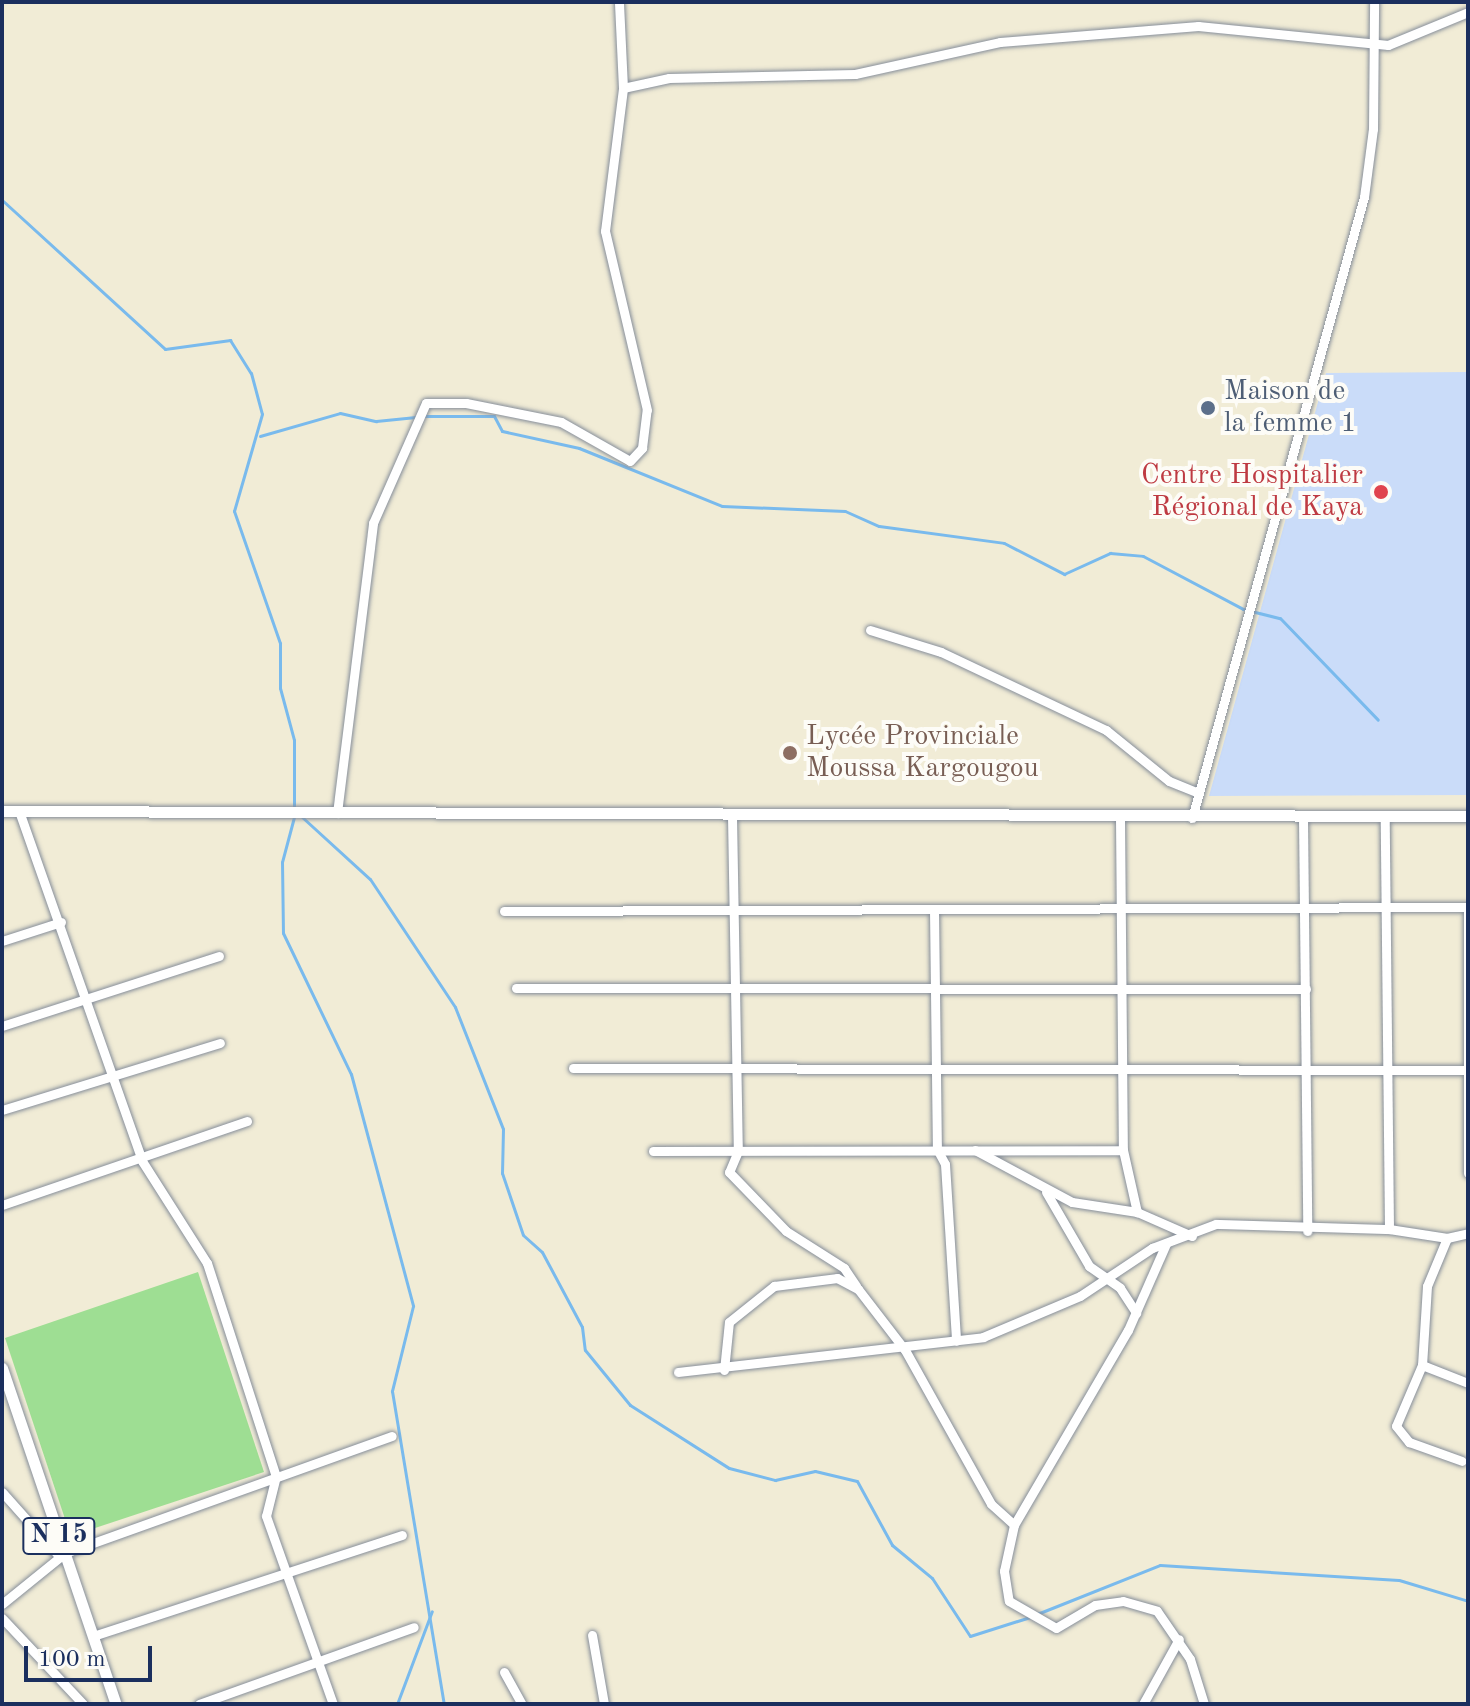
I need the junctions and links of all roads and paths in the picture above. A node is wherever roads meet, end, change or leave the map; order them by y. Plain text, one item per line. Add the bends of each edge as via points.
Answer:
1 (619, 2) edge
2 (1374, 2) edge
3 (1468, 12) edge
4 (1374, 45) junction
5 (623, 88) junction
6 (870, 630) dead end
7 (1196, 792) junction
8 (2, 811) edge
9 (19, 811) junction
10 (337, 813) junction
11 (732, 816) junction
12 (1385, 816) junction
13 (1468, 816) edge
14 (1303, 817) junction
15 (1120, 818) junction
16 (1192, 818) junction
17 (1305, 908) junction
18 (1385, 908) junction
19 (1117, 909) junction
20 (934, 910) junction
21 (504, 911) dead end
22 (737, 911) junction
23 (61, 922) junction
24 (2, 941) edge
25 (219, 956) dead end
26 (516, 988) dead end
27 (1306, 989) junction
28 (1119, 990) junction
29 (737, 991) junction
30 (935, 991) junction
31 (87, 997) junction
32 (2, 1026) edge
33 (220, 1043) dead end
34 (1121, 1067) junction
35 (573, 1068) dead end
36 (1308, 1069) junction
37 (1384, 1070) junction
38 (1466, 1070) edge
39 (936, 1072) junction
40 (738, 1073) junction
41 (113, 1074) junction
42 (2, 1110) edge
43 (247, 1121) dead end
44 (937, 1149) junction
45 (973, 1149) junction
46 (1123, 1150) junction
47 (653, 1151) dead end
48 (738, 1151) junction
49 (140, 1155) junction
50 (1468, 1173) edge
51 (1046, 1192) junction
52 (2, 1205) edge
53 (1137, 1212) junction
54 (1389, 1229) junction
55 (1307, 1231) junction
56 (1468, 1233) edge
57 (1192, 1236) junction
58 (1447, 1238) junction
59 (1166, 1244) junction
60 (1105, 1279) junction
61 (858, 1289) junction
62 (1136, 1313) junction
63 (956, 1341) junction
64 (905, 1350) junction
65 (1422, 1365) junction
66 (2, 1368) edge
67 (724, 1370) junction
68 (678, 1372) dead end
69 (1468, 1383) edge
70 (392, 1436) dead end
71 (1462, 1461) dead end
72 (274, 1482) junction
73 (2, 1492) edge
74 (1014, 1525) junction
75 (402, 1535) dead end
76 (62, 1555) junction
77 (288, 1578) junction
78 (2, 1604) edge
79 (2, 1618) edge
80 (414, 1627) dead end
81 (592, 1635) dead end
82 (93, 1636) junction
83 (1179, 1639) junction
84 (317, 1661) junction
85 (504, 1672) dead end
86 (83, 1704) edge
87 (116, 1704) edge
88 (199, 1704) edge
89 (333, 1704) edge
90 (522, 1704) edge
91 (604, 1704) edge
92 (1143, 1704) edge
93 (1204, 1704) edge

1 - 5 street
2 - 4 street
3 - 4 street via 1402,43
4 - 5 street via 1198,26 1000,42 855,74 669,78
4 - 7 street via 1364,197
5 - 10 street via 605,231 647,410 642,448 630,461 561,422 466,403 426,403 373,523
6 - 7 street via 941,652 1093,724 1169,781
7 - 16 street
8 - 9 main road
9 - 10 main road
9 - 23 street
10 - 11 main road
11 - 15 main road
11 - 22 street
12 - 13 main road
12 - 14 main road
12 - 18 street
14 - 16 main road
14 - 17 street
15 - 16 main road
15 - 19 street
17 - 18 street
17 - 19 street
17 - 27 street
18 - 37 street
18 - 38 street via 1468,907
19 - 20 street
19 - 28 street
20 - 22 street
20 - 30 street
21 - 22 street
22 - 29 street
23 - 24 street
23 - 31 street
25 - 31 street
26 - 29 street
27 - 28 street
27 - 36 street
28 - 30 street
28 - 34 street
29 - 30 street
29 - 40 street
30 - 39 street
31 - 32 street
31 - 41 street
33 - 41 street
34 - 36 street
34 - 39 street
34 - 46 street
35 - 40 street
36 - 37 street
36 - 55 street
37 - 38 street
37 - 54 street
38 - 50 street
39 - 40 street
39 - 44 street
40 - 48 street
41 - 42 street
41 - 49 street
43 - 49 street
44 - 45 street
44 - 48 street
44 - 63 street via 945,1164
45 - 46 street
45 - 51 street
46 - 53 street
47 - 48 street
48 - 61 street via 729,1172 739,1186 786,1231 844,1268
49 - 52 street
49 - 72 street via 207,1263
51 - 53 street
51 - 60 street via 1089,1266
53 - 57 street
54 - 55 street
54 - 58 street
55 - 57 street via 1216,1224
56 - 58 street
57 - 59 street
58 - 65 street via 1427,1286
59 - 60 street
59 - 62 street
60 - 62 street
60 - 63 street via 1018,1325
61 - 64 street
61 - 67 street via 837,1278 774,1286 729,1322
62 - 74 street
63 - 64 street
64 - 67 street
64 - 74 street via 991,1504
65 - 69 street
65 - 71 street via 1397,1433
66 - 76 main road, N 15
67 - 68 street
70 - 72 street
72 - 76 street
72 - 77 street via 266,1516
73 - 76 street
74 - 83 street via 1004,1571 1009,1601 1056,1628 1095,1605 1123,1601 1157,1611
75 - 77 street
76 - 78 street
76 - 82 main road, N 15
77 - 82 street
77 - 84 street
79 - 86 street
80 - 84 street
81 - 91 street
82 - 87 main road, N 15
83 - 92 street
83 - 93 street
84 - 88 street
84 - 89 street
85 - 90 street

